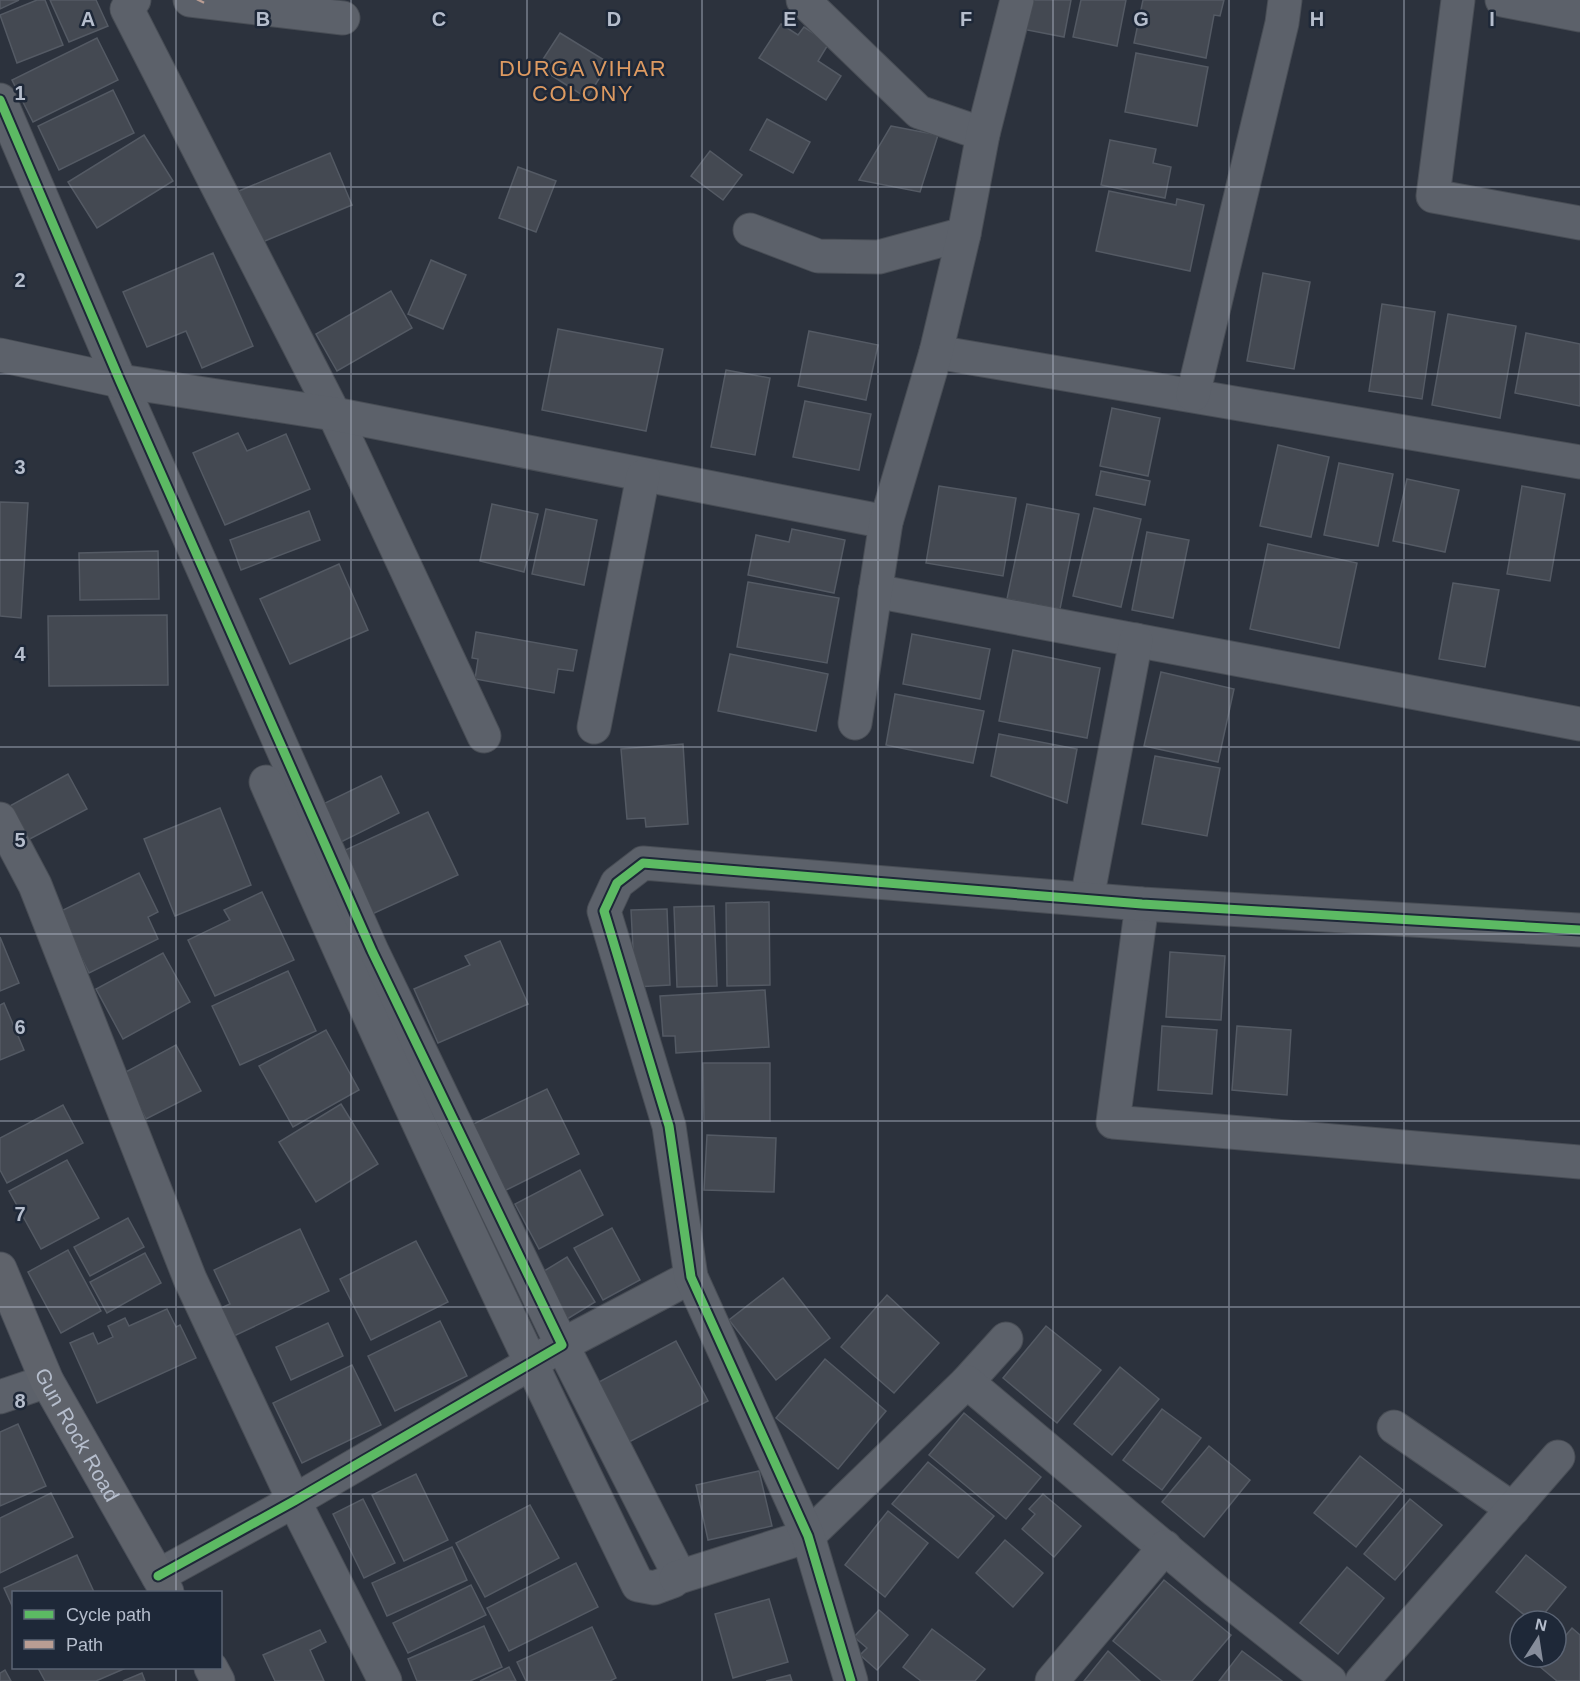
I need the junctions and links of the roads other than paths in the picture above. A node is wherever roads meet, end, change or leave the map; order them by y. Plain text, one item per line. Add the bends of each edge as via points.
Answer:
1 (134, 0) edge
2 (803, 0) edge
3 (1017, 0) edge
4 (1285, 0) edge
5 (1458, 0) edge
6 (1502, 0) edge
7 (197, 1) edge
8 (1580, 15) edge
9 (343, 18) dead end
10 (0, 100) edge
11 (983, 135) junction
12 (1580, 223) edge
13 (750, 230) dead end
14 (964, 234) junction
15 (936, 352) junction
16 (0, 355) edge
17 (120, 381) junction
18 (1193, 395) junction
19 (334, 414) junction
20 (1580, 462) edge
21 (643, 477) junction
22 (886, 522) junction
23 (875, 591) junction
24 (1136, 640) junction
25 (855, 723) dead end
26 (1580, 724) edge
27 (594, 728) dead end
28 (484, 736) dead end
29 (266, 782) dead end
30 (0, 819) edge
31 (1087, 899) junction
32 (1142, 904) junction
33 (1580, 930) edge
34 (1580, 1162) edge
35 (0, 1269) edge
36 (691, 1277) junction
37 (1006, 1340) dead end
38 (562, 1345) junction
39 (529, 1362) junction
40 (47, 1381) junction
41 (967, 1382) junction
42 (0, 1397) edge
43 (1394, 1427) dead end
44 (1558, 1457) dead end
45 (294, 1501) junction
46 (1513, 1509) junction
47 (808, 1536) junction
48 (1165, 1547) junction
49 (676, 1578) junction
50 (163, 1584) edge
51 (385, 1681) edge
52 (851, 1681) edge
53 (1052, 1681) edge
54 (1330, 1681) edge
55 (1362, 1681) edge

1 - 19 street via 127,9
2 - 11 street via 919,112
3 - 11 street
4 - 18 street
5 - 12 street via 1433,196
6 - 8 street
7 - 9 street
10 - 17 street
11 - 14 street
13 - 14 street via 818,256 879,257
14 - 15 street
15 - 18 street
15 - 22 street
16 - 17 street
17 - 19 street
17 - 38 street via 372,951
18 - 20 street
19 - 21 street
19 - 28 street
21 - 22 street
21 - 27 street
22 - 23 street
23 - 24 street
23 - 25 street
24 - 26 street
24 - 31 street
29 - 39 street via 347,970
30 - 45 street via 35,885 189,1279
31 - 32 street
31 - 36 street via 643,863 617,883 604,911 669,1126
32 - 33 street
32 - 34 street via 1113,1122
35 - 40 main road, Gun Rock Road
36 - 38 street
36 - 47 street
37 - 41 street
38 - 39 street
38 - 49 street via 672,1560
39 - 45 street
39 - 49 street via 638,1585 654,1588
40 - 42 street
40 - 50 main road, Gun Rock Road
41 - 47 street
41 - 48 street
43 - 46 street
44 - 46 street
45 - 50 street
45 - 51 street
46 - 55 street
47 - 49 street
47 - 52 street
48 - 53 street
48 - 54 street

